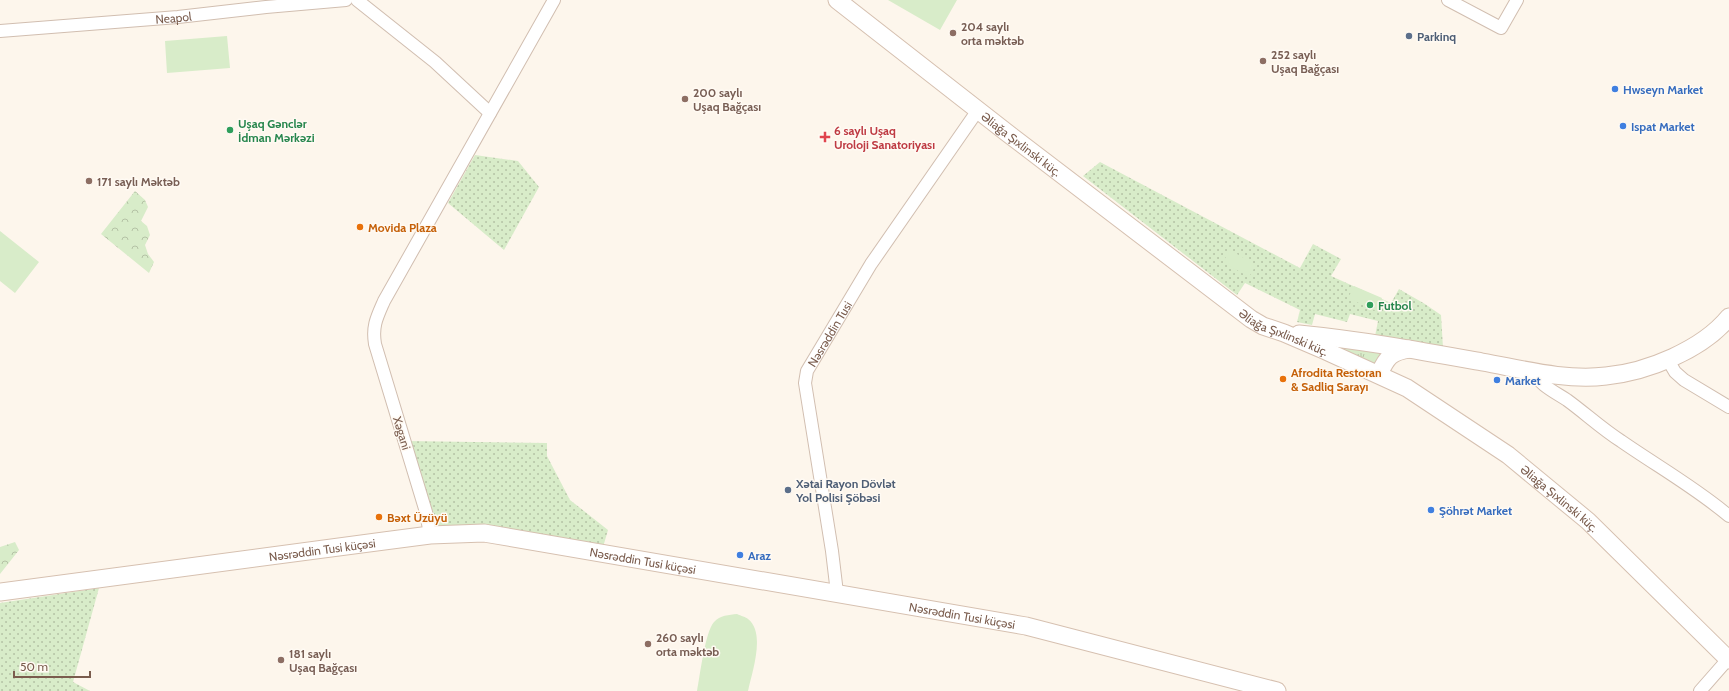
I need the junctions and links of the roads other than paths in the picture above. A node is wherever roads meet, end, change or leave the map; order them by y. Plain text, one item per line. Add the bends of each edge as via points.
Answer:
1 (346, 0) edge
2 (357, 0) edge
3 (554, 0) edge
4 (837, 0) edge
5 (1448, 0) edge
6 (1518, 0) edge
7 (0, 31) edge
8 (978, 110) junction
9 (490, 113) junction
10 (1729, 317) edge
11 (1284, 333) junction
12 (1410, 349) junction
13 (1668, 360) junction
14 (1532, 371) junction
15 (1379, 374) junction
16 (1729, 407) edge
17 (1729, 516) edge
18 (430, 535) junction
19 (0, 592) edge
20 (837, 593) junction
21 (1729, 659) edge
22 (1277, 691) edge
23 (1700, 691) edge

1 - 7 street, Neapol
2 - 9 street via 435,62
3 - 9 street
4 - 8 main road, Əliağa Şıxlinski küç.
5 - 6 street via 1501,28
8 - 11 main road, Əliağa Şıxlinski küç. via 1251,318 1262,326
8 - 20 street, Nəsrəddin Tusi via 871,264 807,371 805,383
9 - 18 street, Xəgani via 384,301 373,331 426,512
10 - 13 main road via 1710,336
11 - 12 main road
11 - 15 main road, Əliağa Şıxlinski küç.
12 - 14 main road
12 - 15 main road via 1390,356
13 - 14 main road via 1606,376 1568,376
13 - 16 street via 1675,372 1684,380
14 - 17 street via 1543,384 1568,400 1609,433
15 - 21 main road, Əliağa Şıxlinski küç. via 1407,388 1461,422 1540,480 1588,521
18 - 19 main road, Nəsrəddin Tusi küçəsi
18 - 20 main road, Nəsrəddin Tusi küçəsi via 498,535
20 - 22 main road, Nəsrəddin Tusi küçəsi via 1026,626
21 - 23 street

